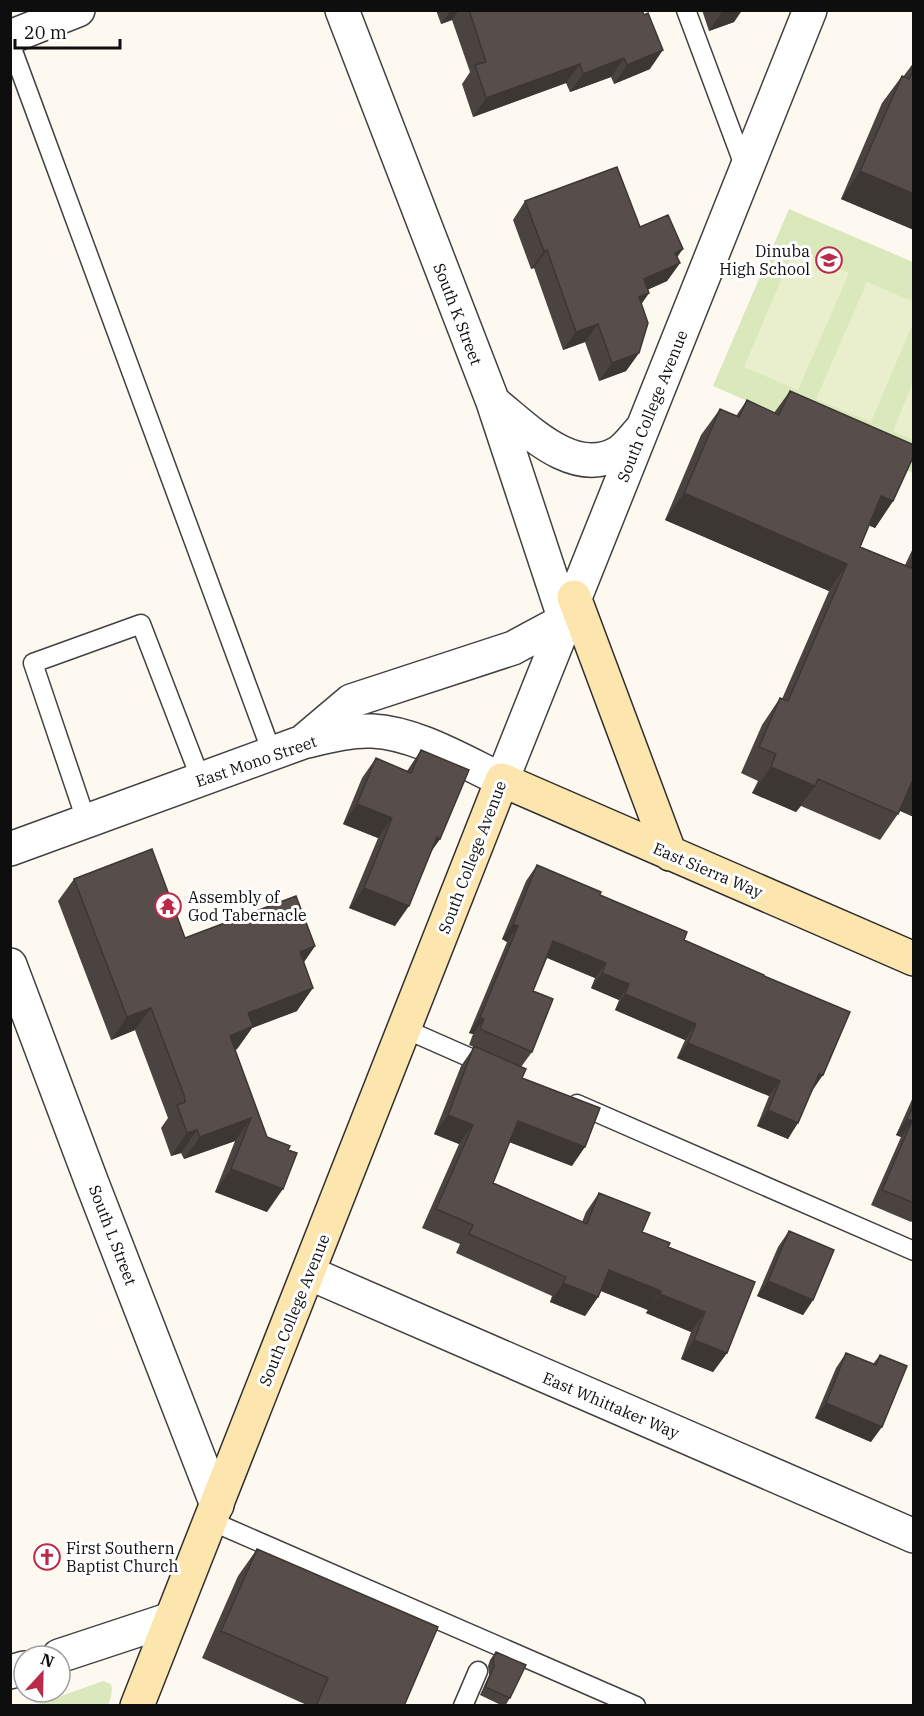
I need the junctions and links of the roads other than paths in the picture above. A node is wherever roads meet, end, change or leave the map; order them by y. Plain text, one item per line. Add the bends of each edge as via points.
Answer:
1 (78, 10) edge
2 (342, 10) edge
3 (686, 10) edge
4 (810, 10) edge
5 (10, 37) edge
6 (10, 43) edge
7 (746, 170) junction
8 (493, 402) junction
9 (642, 429) junction
10 (570, 609) junction
11 (303, 742) junction
12 (272, 753) junction
13 (201, 780) junction
14 (502, 780) junction
15 (86, 820) junction
16 (10, 849) edge
17 (670, 854) junction
18 (914, 959) edge
19 (10, 964) edge
20 (405, 1029) junction
21 (507, 1074) edge
22 (562, 1098) edge
23 (914, 1251) edge
24 (309, 1273) junction
25 (214, 1513) junction
26 (914, 1536) edge
27 (171, 1619) junction
28 (72, 1652) edge
29 (478, 1671) dead end
30 (137, 1706) edge
31 (463, 1706) edge
32 (636, 1706) edge

1 - 5 street
2 - 8 street, South K Street
3 - 7 lane
4 - 7 street, South College Avenue
6 - 12 lane
7 - 9 street, South College Avenue
8 - 9 street via 554,451 574,459 598,461 619,453
8 - 10 street, South K Street
9 - 10 street, South College Avenue
10 - 11 street via 513,648 351,701
10 - 14 street, South College Avenue
10 - 17 street
11 - 12 street, East Mono Street
11 - 14 street, East Mono Street via 346,732 387,732 424,744
12 - 13 street, East Mono Street
13 - 15 street, East Mono Street
13 - 15 lane via 141,624 33,663
14 - 17 street, East Sierra Way
14 - 20 street, South College Avenue
15 - 16 street, East Mono Street
17 - 18 street, East Sierra Way
19 - 25 street, South L Street
20 - 21 lane
20 - 24 street, South College Avenue
22 - 23 lane
24 - 25 street, South College Avenue
24 - 26 street, East Whittaker Way
25 - 27 street, South College Avenue
25 - 32 lane
27 - 28 street
27 - 30 street, South College Avenue
29 - 31 lane

